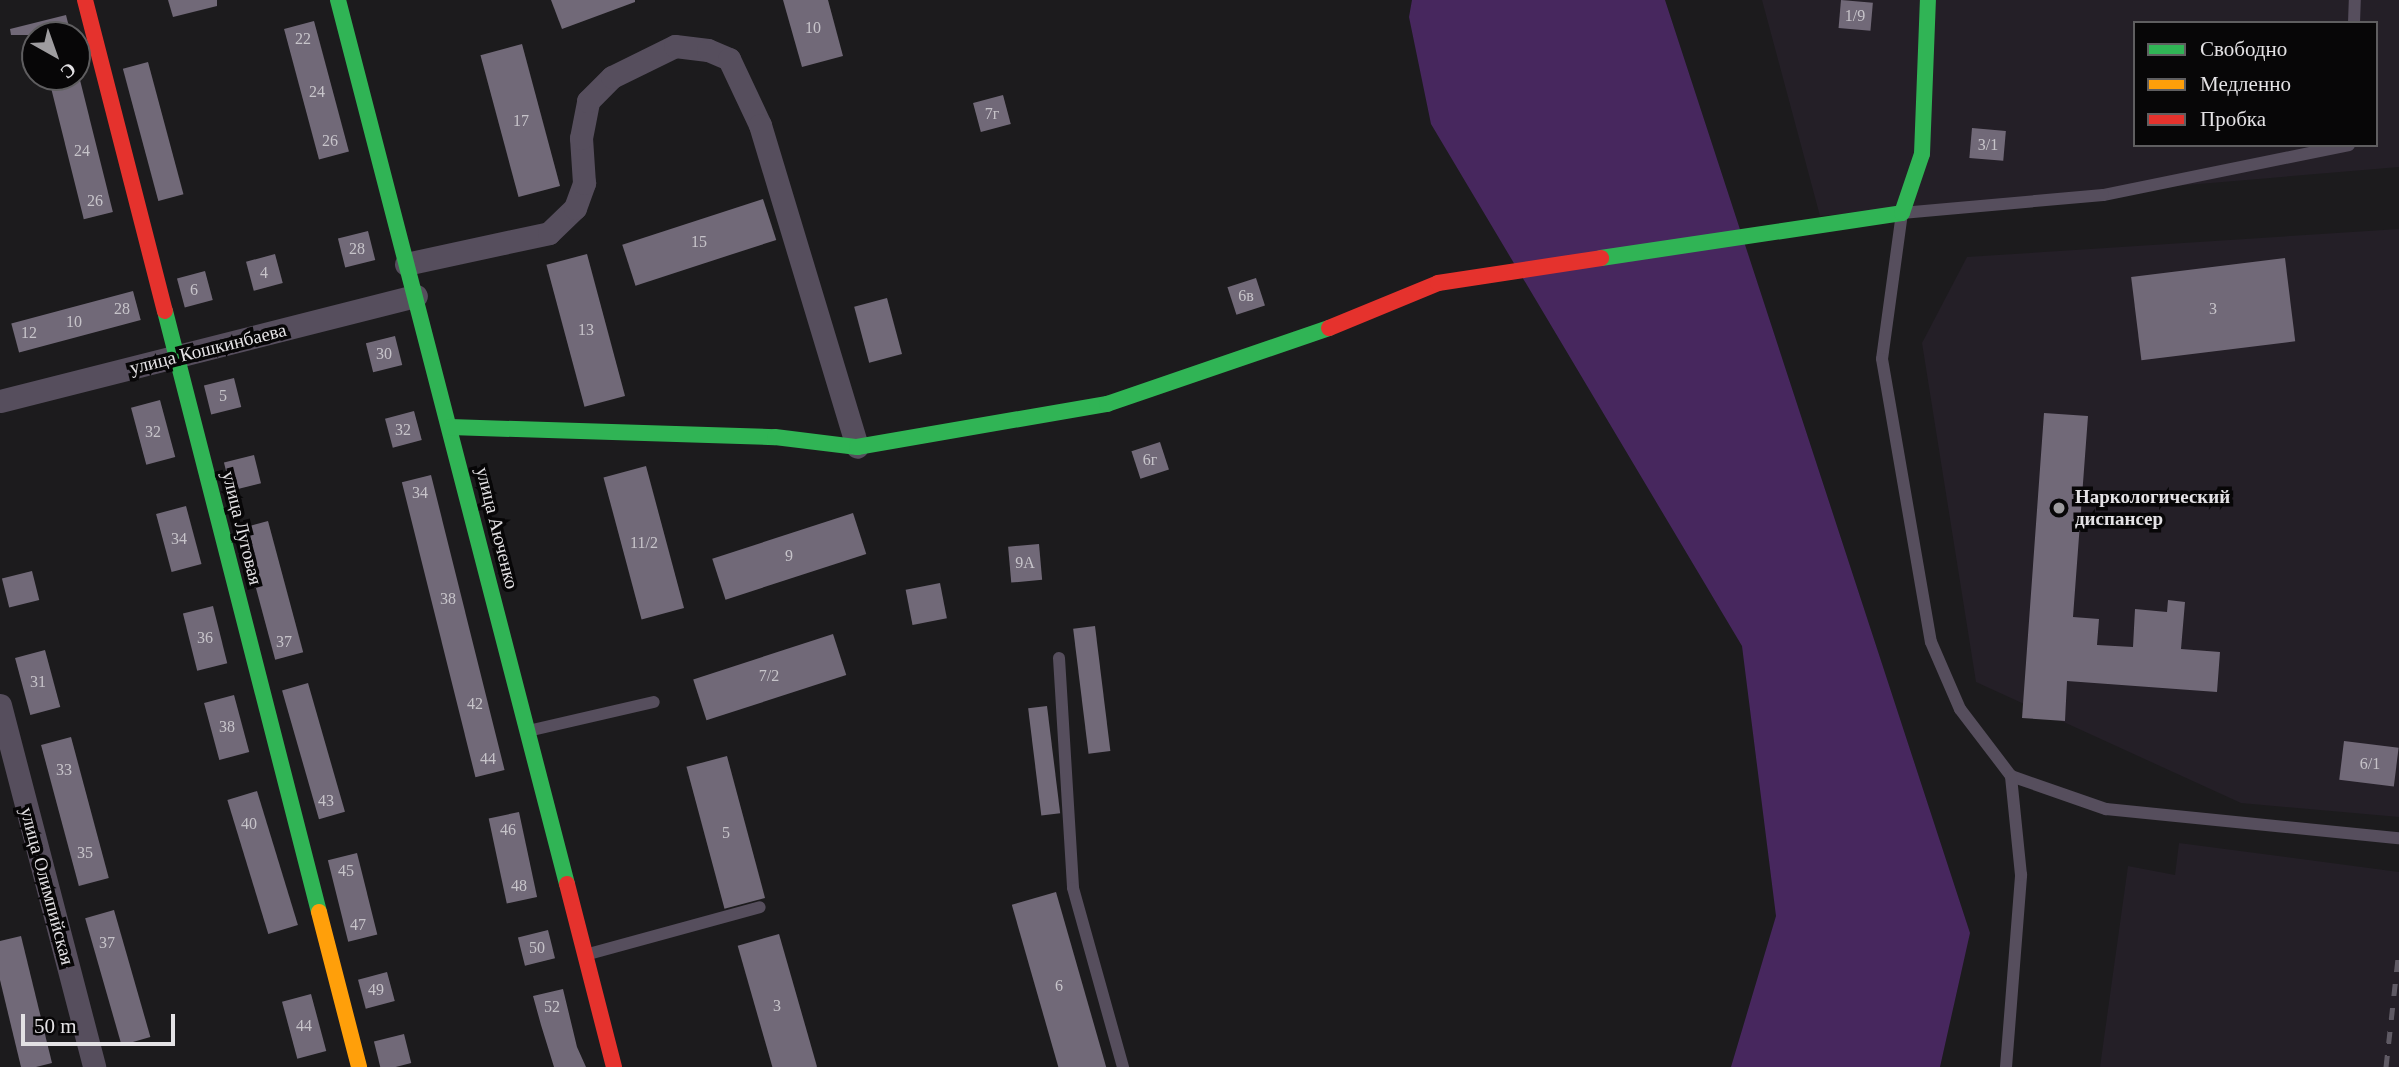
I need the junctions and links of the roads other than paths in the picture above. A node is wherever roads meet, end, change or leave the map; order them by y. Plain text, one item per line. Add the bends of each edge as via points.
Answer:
1 (85, 0) edge
2 (1928, 0) edge
3 (2355, 0) edge
4 (340, 1) edge
5 (2354, 21) edge
6 (2339, 147) edge
7 (1902, 213) junction
8 (406, 264) junction
9 (416, 296) junction
10 (176, 358) junction
11 (0, 401) edge
12 (450, 427) junction
13 (857, 447) junction
14 (1059, 658) dead end
15 (654, 702) dead end
16 (0, 705) edge
17 (527, 731) junction
18 (2011, 776) junction
19 (2399, 838) edge
20 (760, 907) dead end
21 (584, 956) junction
22 (94, 1067) edge
23 (359, 1067) edge
24 (614, 1067) edge
25 (1123, 1067) edge
26 (2006, 1067) edge

1 - 10 street, улица Луговая
2 - 7 street via 1922,154
3 - 5 lane
4 - 8 street, улица Аюченко
6 - 7 lane via 2103,195
7 - 13 street via 1438,282 1345,322 1107,404
7 - 18 lane via 1882,359 1931,642 1961,709
8 - 9 street, улица Аюченко
8 - 13 street via 549,233 575,208 584,183 581,138 588,101 612,77 676,46 708,50 729,59 760,125
9 - 10 street, улица Кошкинбаева
9 - 12 street, улица Аюченко
10 - 11 street, улица Кошкинбаева
10 - 23 street, улица Луговая
12 - 13 street via 775,437
12 - 17 street, улица Аюченко
14 - 25 lane via 1073,888
15 - 17 lane
16 - 22 street, улица Олимпийская
17 - 21 street, улица Аюченко
18 - 19 lane via 2106,809
18 - 26 lane via 2021,875
20 - 21 lane
21 - 24 street, улица Аюченко

